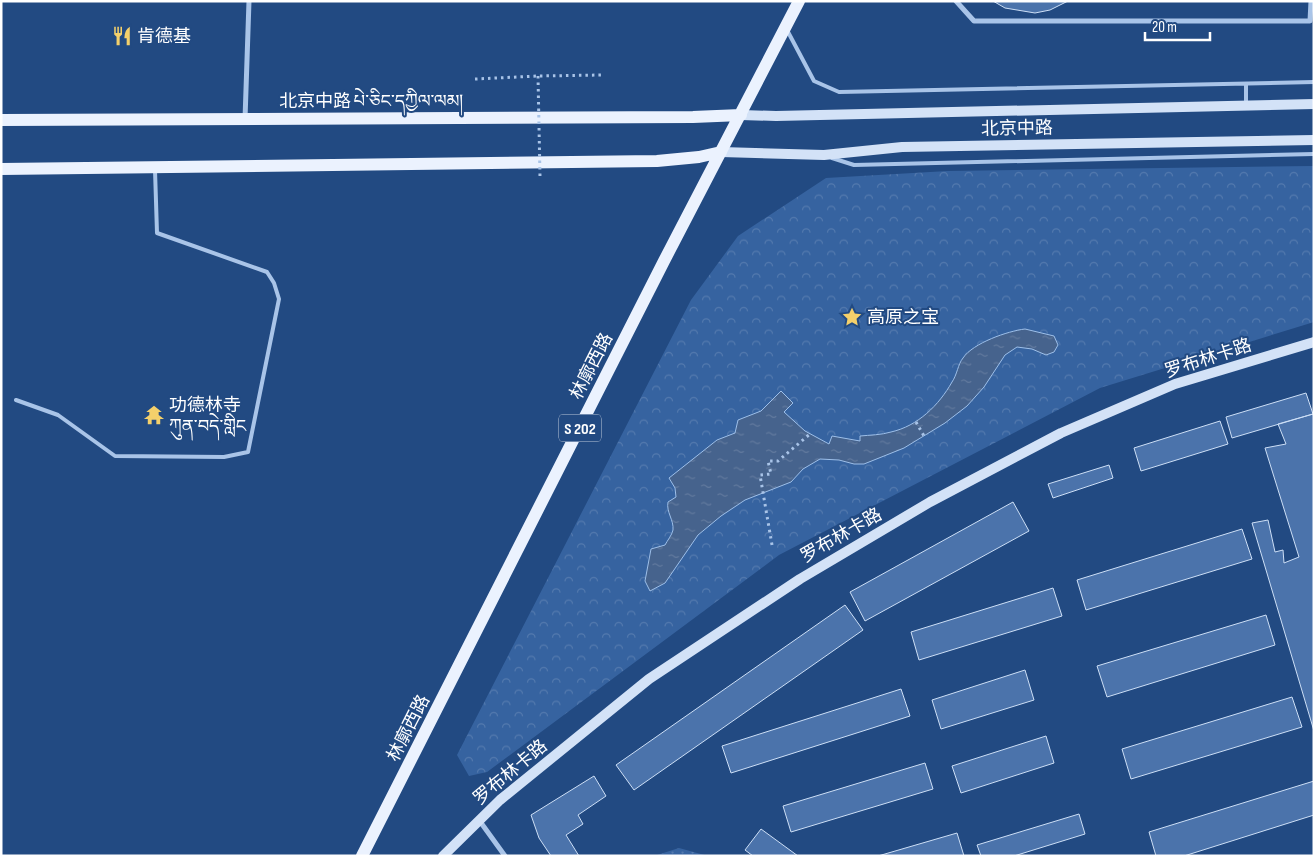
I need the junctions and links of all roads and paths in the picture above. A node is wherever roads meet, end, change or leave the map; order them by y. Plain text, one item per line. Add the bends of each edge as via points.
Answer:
1 (249, 1) edge
2 (799, 1) edge
3 (956, 1) edge
4 (1311, 1) edge
5 (786, 28) junction
6 (602, 75) dead end
7 (538, 76) junction
8 (474, 79) dead end
9 (1314, 82) edge
10 (1246, 84) junction
11 (1314, 104) edge
12 (1246, 105) junction
13 (741, 115) junction
14 (245, 119) junction
15 (1, 120) edge
16 (1314, 140) edge
17 (721, 152) junction
18 (1314, 154) edge
19 (824, 155) junction
20 (155, 167) junction
21 (1, 169) edge
22 (540, 177) dead end
23 (1314, 342) edge
24 (16, 400) dead end
25 (916, 422) dead end
26 (810, 434) dead end
27 (924, 436) dead end
28 (772, 545) dead end
29 (479, 820) junction
30 (362, 856) edge
31 (443, 856) edge
32 (505, 856) edge

1 - 14 street
2 - 5 main road, 林廓西路 / S 202
3 - 4 street via 974,21 1310,21
5 - 10 lane via 814,81 839,92
5 - 13 main road, 林廓西路 / S 202
6 - 7 path
7 - 8 path
7 - 22 path, bridge
9 - 10 lane
10 - 12 lane
11 - 12 main road, 北京中路
12 - 13 main road, 北京中路
13 - 14 main road, 北京中路 པེ་ཅིང་དཀྱིལ་ལམ།
13 - 17 main road, 林廓西路 / S 202
14 - 15 main road, 北京中路 པེ་ཅིང་དཀྱིལ་ལམ།
16 - 19 main road, 北京中路 via 902,146
17 - 19 main road, 北京中路
17 - 20 main road via 657,161
17 - 30 main road, 林廓西路 / S 202
18 - 19 lane via 854,164
20 - 21 main road
20 - 24 lane via 157,233 267,272 274,283 279,299 248,452 224,457 115,456 58,415
23 - 29 main road, 罗布林卡路 via 1175,384 1061,432 930,502 800,578 649,679
25 - 27 path
26 - 28 path via 778,461 768,461 771,474 760,475
29 - 31 main road, 罗布林卡路
29 - 32 street

